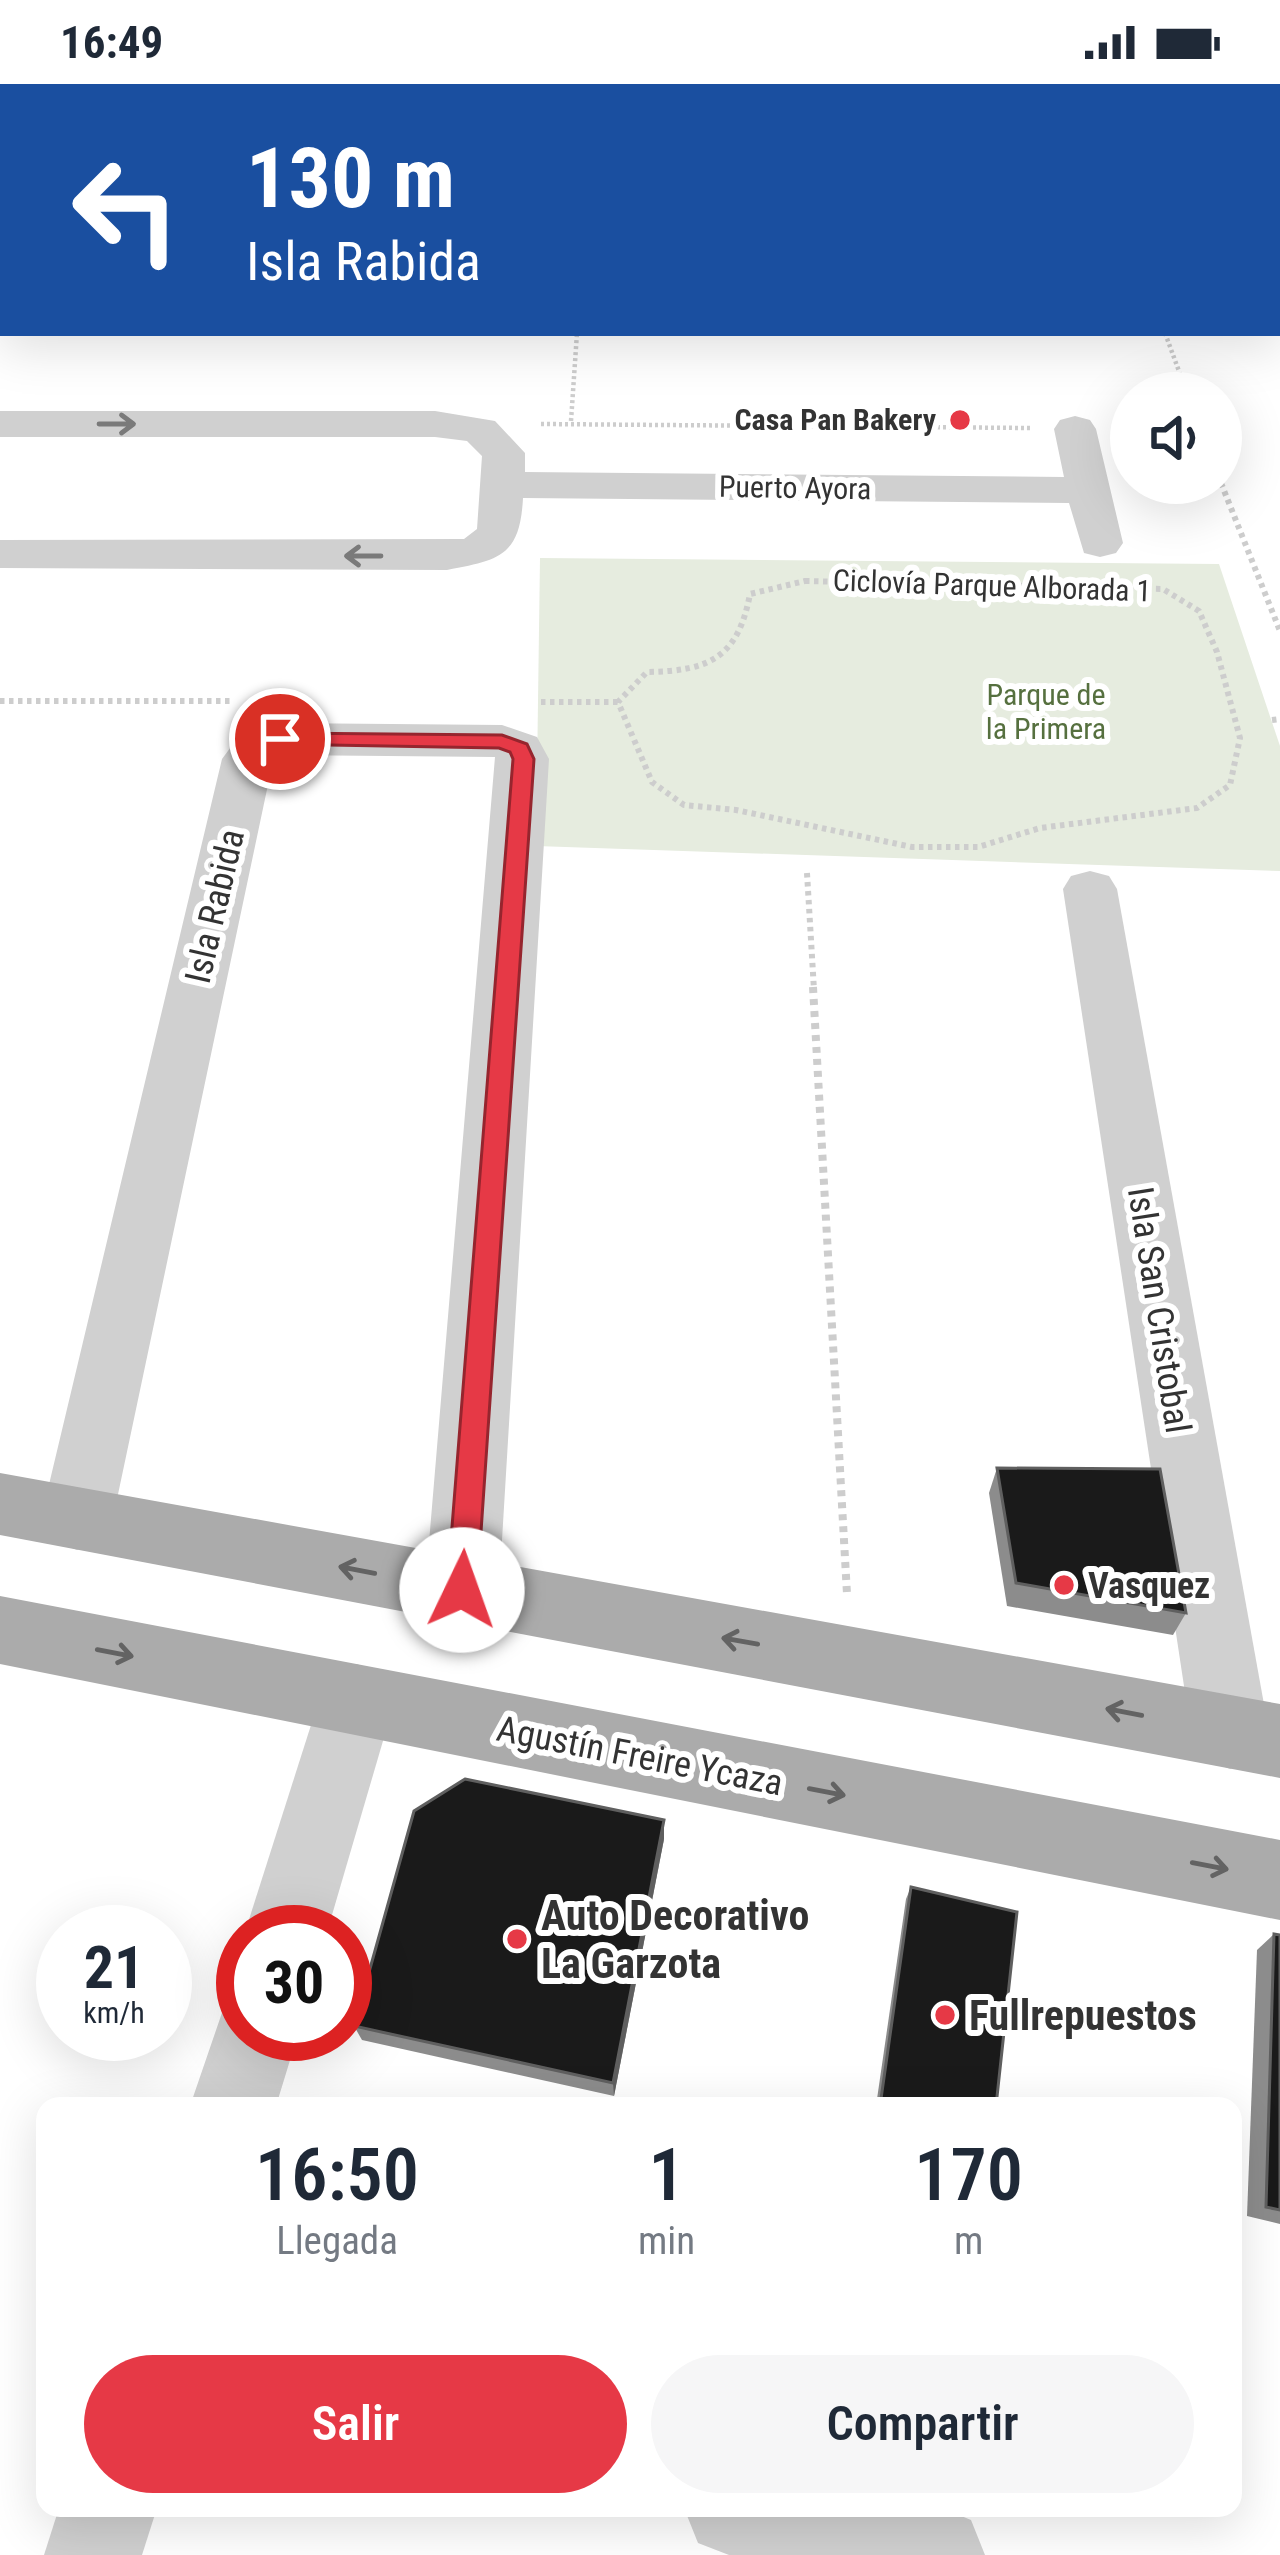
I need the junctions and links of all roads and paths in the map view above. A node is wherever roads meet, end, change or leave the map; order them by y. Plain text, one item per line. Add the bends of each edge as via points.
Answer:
1 (577, 336) edge
2 (1166, 336) edge
3 (1179, 372) edge
4 (571, 421) junction
5 (0, 424) edge
6 (1075, 429) joint
7 (480, 430) junction
8 (505, 485) junction
9 (1084, 490) junction
10 (1229, 504) edge
11 (1100, 543) dead end
12 (0, 554) edge
13 (1280, 632) edge
14 (618, 702) joint
15 (807, 873) dead end
16 (1090, 889) dead end
17 (0, 1504) edge
18 (77, 1519) junction
19 (462, 1590) junction
20 (0, 1630) edge
21 (851, 1661) junction
22 (357, 1700) junction
23 (1255, 1736) edge
24 (1280, 1880) edge
25 (294, 1905) edge
26 (247, 2061) edge
27 (236, 2097) edge
28 (105, 2517) edge
29 (768, 2517) edge
30 (900, 2551) edge
31 (93, 2555) edge

1 - 4 path
2 - 3 path
4 - 6 path
4 - 7 path
5 -> 7 street
6 - 9 street
7 - 8 street via 503,453
8 - 9 street, Puerto Ayora
8 -> 12 street via 499,533 479,550 447,556
9 - 11 street
10 - 13 path
14 - 14 path, Ciclovía Parque Alborada 1 via 647,672 684,673 729,652 746,626 750,594 805,581 1122,586 1163,589 1199,611 1240,738 1230,785 1197,808 1040,828 977,847 912,848 683,805 652,782
15 - 21 path
16 - 23 street, Isla San Cristobal
17 - 18 main road
19 -> 18 main road
18 - 19 street, Isla Rabida via 248,759 260,743 280,739 502,741 523,759
21 -> 19 main road
20 -> 22 main road, Agustín Freire Ycaza
23 -> 21 main road
22 -> 24 main road, Agustín Freire Ycaza
22 - 25 street
26 - 27 street
28 - 31 street
29 - 30 street

